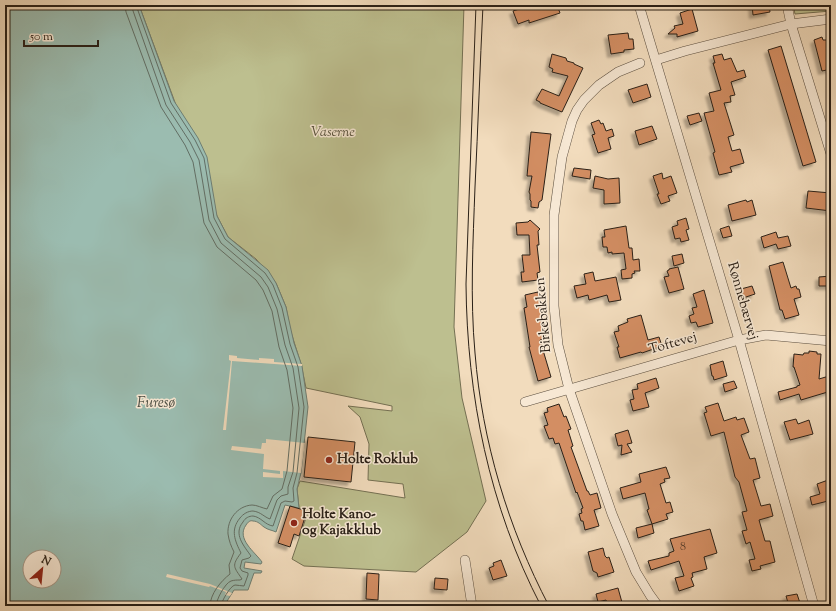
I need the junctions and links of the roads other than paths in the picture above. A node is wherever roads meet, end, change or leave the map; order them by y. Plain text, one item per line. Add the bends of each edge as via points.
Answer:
1 (639, 5) edge
2 (787, 5) edge
3 (831, 19) edge
4 (791, 24) junction
5 (656, 60) junction
6 (640, 63) dead end
7 (831, 154) edge
8 (739, 340) junction
9 (831, 341) edge
10 (569, 389) junction
11 (526, 402) dead end
12 (465, 560) dead end
13 (472, 606) edge
14 (658, 606) edge
15 (814, 606) edge

1 - 5 street, Rønnebærvej
2 - 4 street
3 - 4 street
4 - 5 street
4 - 7 street
5 - 8 street, Rønnebærvej
6 - 10 street, Birkebakken via 618,72 599,85 584,100 572,121 562,157 554,216 554,306 558,345
8 - 9 street, Toftevej via 766,335
8 - 10 street, Toftevej
8 - 15 street, Rønnebærvej
10 - 11 street, Toftevej
10 - 14 street, Birkebakken via 612,514 636,572
12 - 13 street

